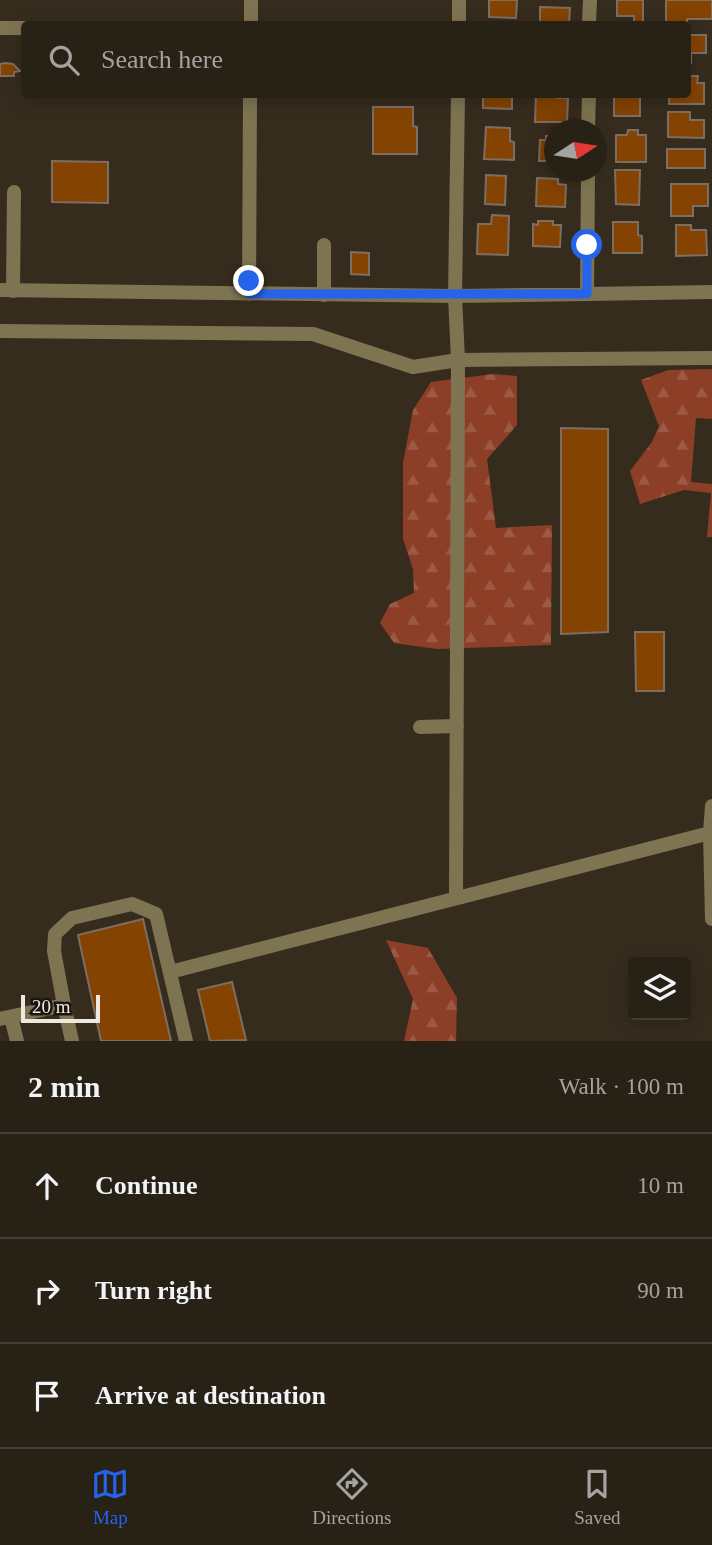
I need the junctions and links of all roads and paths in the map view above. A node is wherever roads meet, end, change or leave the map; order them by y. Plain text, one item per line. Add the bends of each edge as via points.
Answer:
1 (251, 0) edge
2 (459, 0) edge
3 (590, 0) edge
4 (251, 21) edge
5 (459, 21) edge
6 (589, 21) edge
7 (0, 28) edge
8 (21, 28) edge
9 (250, 98) edge
10 (458, 98) edge
11 (589, 98) edge
12 (588, 119) edge
13 (588, 182) edge
14 (14, 192) dead end
15 (324, 245) dead end
16 (7, 290) edge
17 (712, 292) edge
18 (249, 294) junction
19 (587, 294) junction
20 (324, 295) junction
21 (455, 296) junction
22 (0, 331) edge
23 (712, 358) edge
24 (458, 360) junction
25 (457, 726) junction
26 (420, 727) dead end
27 (712, 806) edge
28 (710, 833) junction
29 (456, 897) junction
30 (712, 919) edge
31 (170, 972) junction
32 (64, 1005) junction
33 (5, 1018) edge
34 (17, 1041) edge
35 (72, 1041) edge
36 (186, 1041) edge

1 - 4 street
2 - 5 street
3 - 6 street
7 - 8 street
9 - 18 street
10 - 21 street
11 - 12 street
13 - 19 street
14 - 16 street
15 - 20 street
16 - 18 street
17 - 19 street
18 - 20 street
19 - 21 street
20 - 21 street
21 - 24 street
22 - 24 street via 313,334 414,367
23 - 24 street
24 - 25 street
25 - 26 street
25 - 29 street
27 - 28 street
28 - 29 street
28 - 30 street
29 - 31 street
31 - 32 street via 156,914 132,904 72,918 55,934 54,943
31 - 36 street
32 - 33 street
32 - 35 street
33 - 34 street

